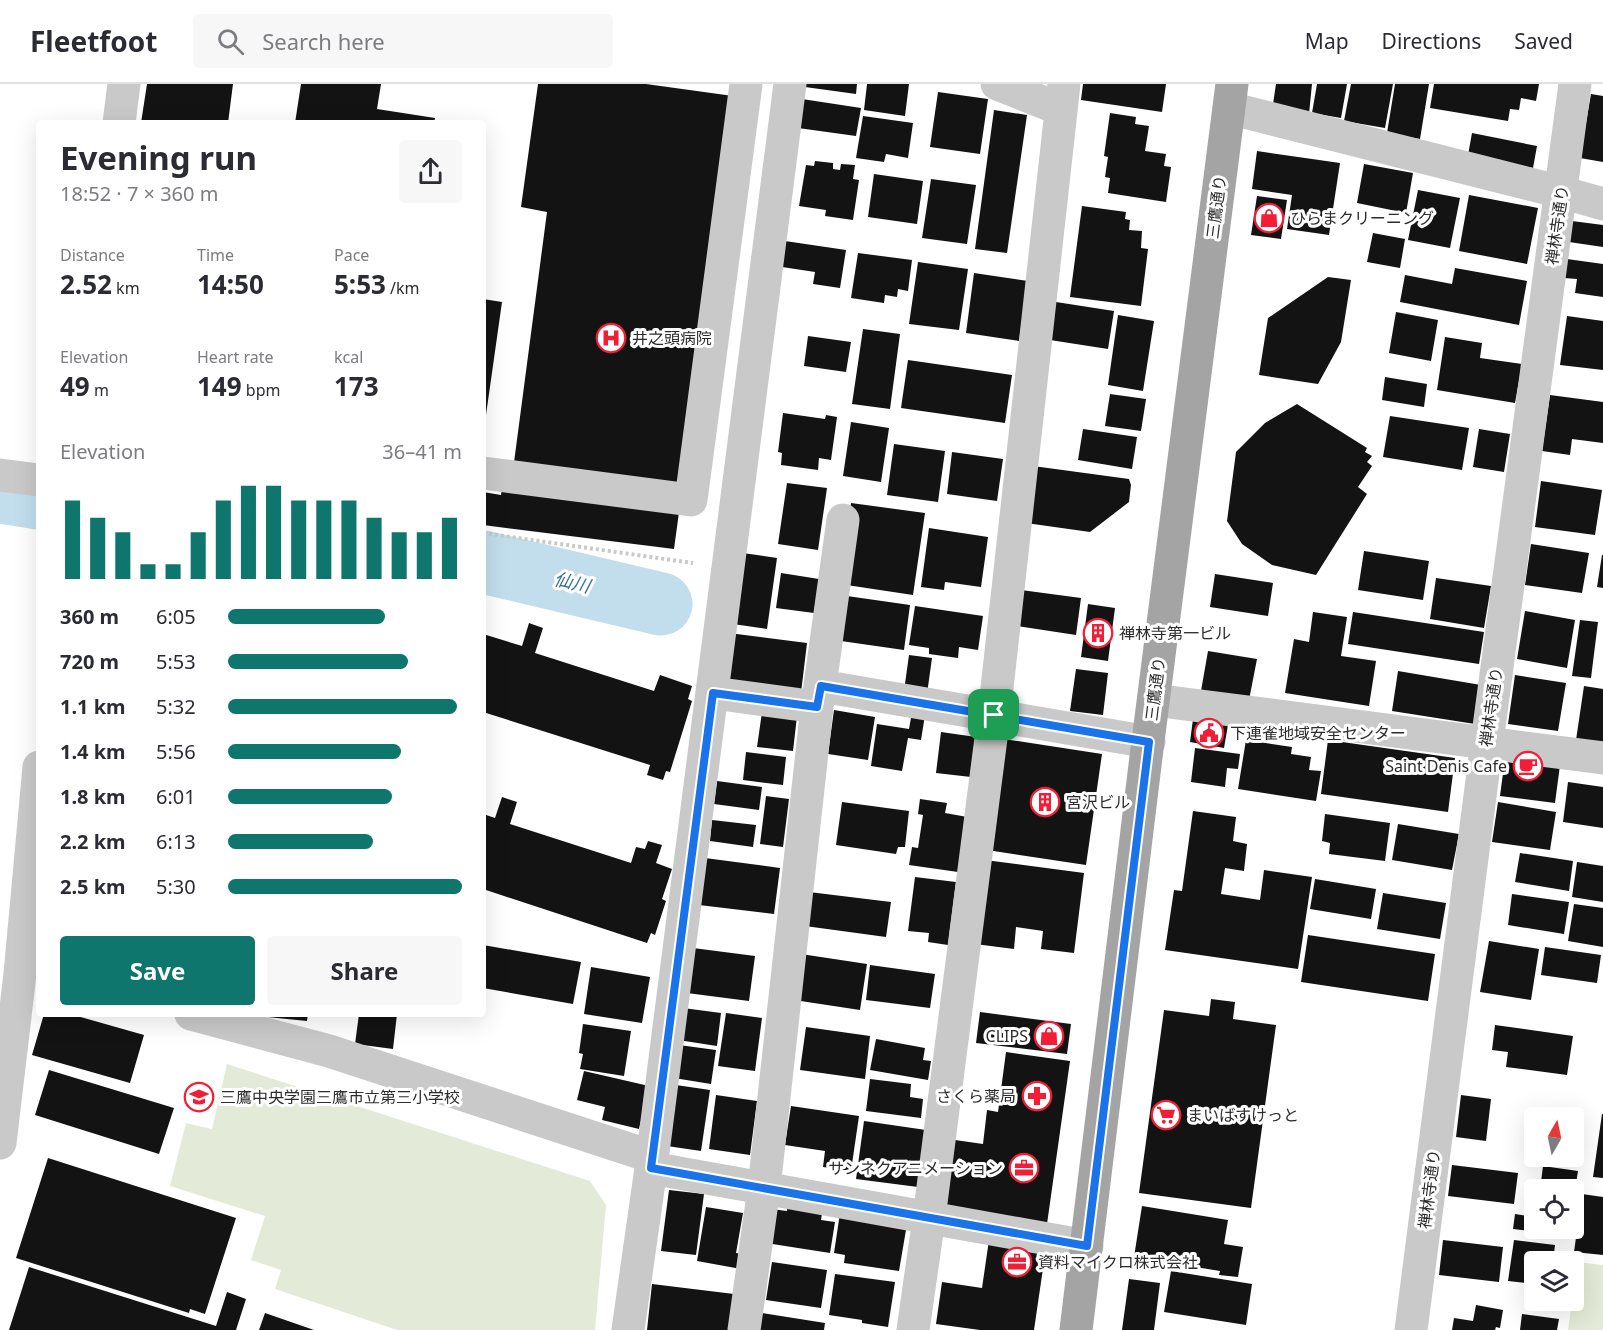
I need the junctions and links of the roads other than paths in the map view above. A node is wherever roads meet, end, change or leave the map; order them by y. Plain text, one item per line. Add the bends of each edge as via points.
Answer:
1 (124, 84) edge
2 (746, 84) edge
3 (790, 84) edge
4 (997, 84) edge
5 (1575, 84) edge
6 (1062, 96) edge
7 (1231, 96) edge
8 (119, 120) edge
9 (1561, 192) junction
10 (1603, 204) edge
11 (486, 473) edge
12 (0, 475) edge
13 (36, 480) edge
14 (843, 520) dead end
15 (713, 693) junction
16 (819, 696) junction
17 (1154, 700) junction
18 (994, 715) junction
19 (1149, 742) junction
20 (1486, 742) junction
21 (1603, 758) edge
22 (36, 837) edge
23 (30, 976) edge
24 (203, 1017) edge
25 (0, 1143) edge
26 (652, 1162) junction
27 (764, 1188) junction
28 (929, 1218) junction
29 (1087, 1246) junction
30 (628, 1330) edge
31 (744, 1330) edge
32 (913, 1330) edge
33 (1076, 1330) edge
34 (1411, 1330) edge

1 - 8 street
2 - 11 street via 691,500
3 - 15 street
4 - 6 street
5 - 9 street, 禅林寺通り
6 - 18 street
7 - 9 street
7 - 17 main road, 三鷹通り
9 - 10 street
9 - 20 street, 禅林寺通り
12 - 13 street
14 - 16 street
15 - 16 street
15 - 26 street
16 - 18 street
16 - 27 street
17 - 19 main road, 三鷹通り
17 - 20 street
18 - 19 street
18 - 28 street
19 - 29 main road, 三鷹通り
20 - 21 street
20 - 34 street, 禅林寺通り
22 - 23 street
23 - 25 street
24 - 26 street via 329,1051
26 - 27 street
26 - 30 street
27 - 28 street
27 - 31 street
28 - 29 street
28 - 32 street
29 - 33 main road, 三鷹通り

